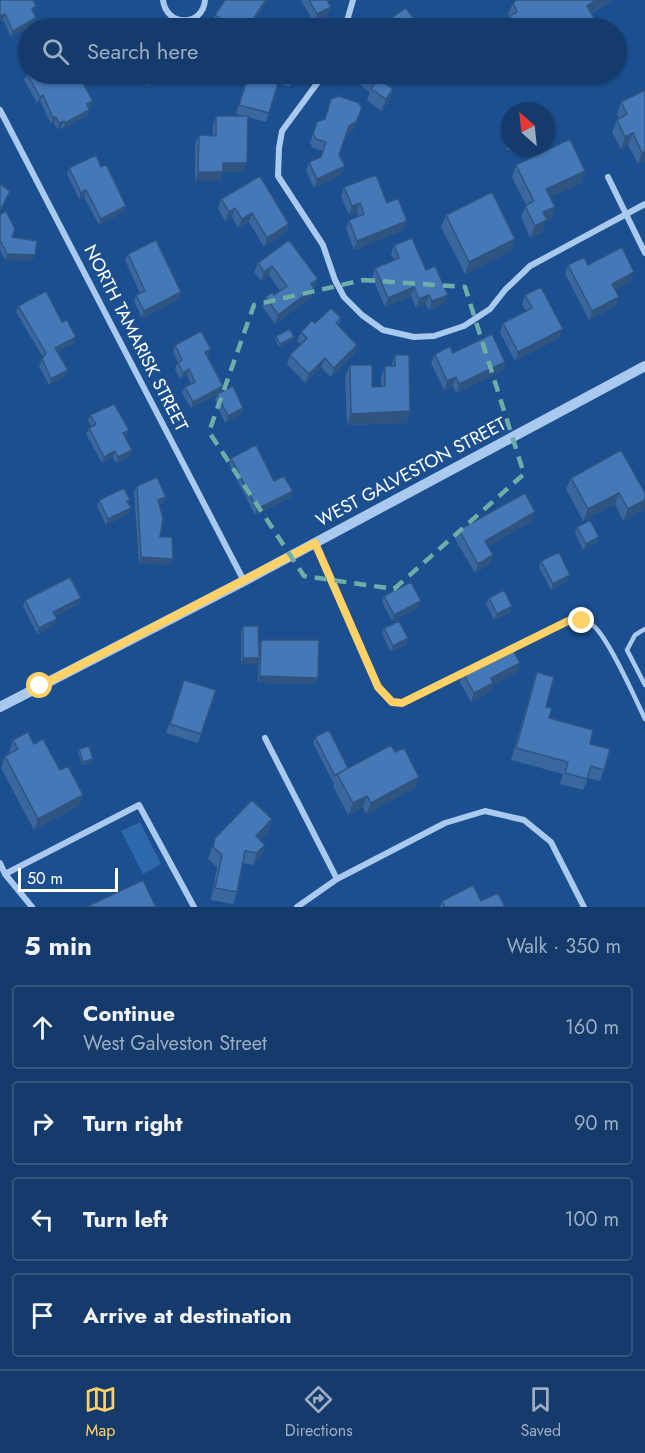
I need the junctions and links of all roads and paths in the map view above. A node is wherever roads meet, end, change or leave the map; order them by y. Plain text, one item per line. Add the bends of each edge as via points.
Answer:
1 (163, 0) edge
2 (205, 0) edge
3 (353, 0) edge
4 (176, 18) edge
5 (194, 18) edge
6 (348, 18) edge
7 (317, 84) edge
8 (0, 110) edge
9 (608, 177) dead end
10 (645, 204) edge
11 (626, 214) junction
12 (645, 253) edge
13 (645, 366) edge
14 (315, 543) junction
15 (244, 581) junction
16 (645, 629) edge
17 (645, 685) edge
18 (0, 707) edge
19 (645, 719) edge
20 (265, 738) dead end
21 (0, 863) edge
22 (5, 874) junction
23 (337, 879) junction
24 (32, 907) edge
25 (194, 907) edge
26 (297, 907) edge
27 (584, 907) edge

1 - 4 street via 166,11
2 - 5 street via 202,12
3 - 6 street
7 - 11 street via 282,131 278,176 323,245 344,297 383,330 414,337 434,336 464,326 490,309 530,266
8 - 15 street, NORTH TAMARISK STREET
9 - 11 street
10 - 11 street
11 - 12 street
13 - 14 street, WEST GALVESTON STREET
14 - 15 street, WEST GALVESTON STREET
14 - 19 lane via 378,687 392,702 402,703 568,621 582,621 590,623 603,638
15 - 18 street, WEST GALVESTON STREET
16 - 17 lane via 634,635 627,650
20 - 23 street
21 - 22 street
22 - 24 street
22 - 25 street via 139,805
23 - 26 street
23 - 27 street via 445,823 485,811 524,820 551,842

